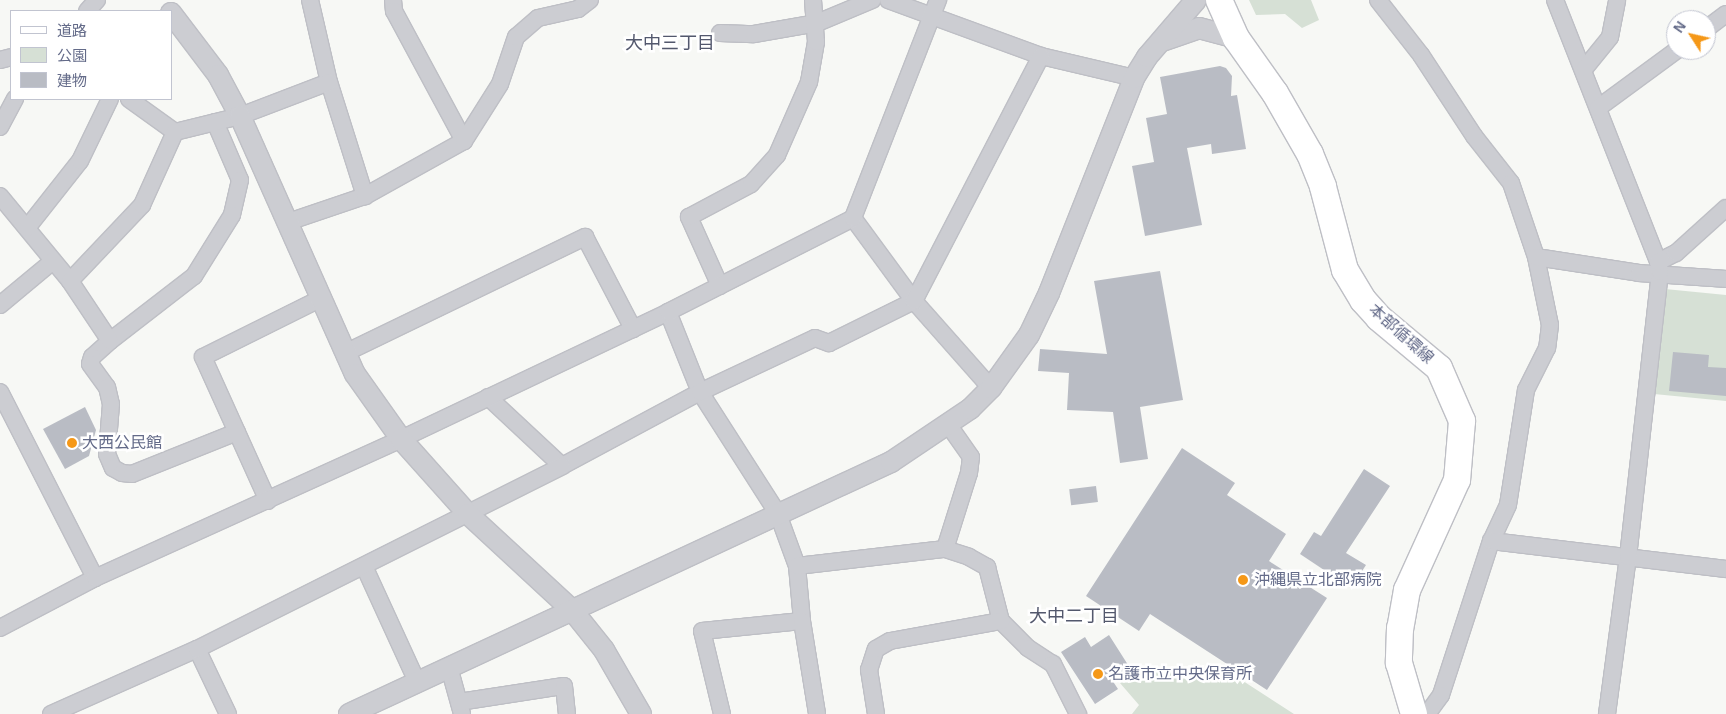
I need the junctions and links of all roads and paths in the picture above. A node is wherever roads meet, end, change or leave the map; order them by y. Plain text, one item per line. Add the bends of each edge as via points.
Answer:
1 (97, 0) edge
2 (160, 0) edge
3 (310, 0) edge
4 (393, 0) edge
5 (590, 0) edge
6 (813, 0) edge
7 (872, 0) edge
8 (888, 0) edge
9 (938, 0) edge
10 (1196, 0) edge
11 (1219, 0) edge
12 (1378, 0) edge
13 (1556, 0) edge
14 (1617, 0) edge
15 (88, 10) edge
16 (168, 10) edge
17 (172, 15) edge
18 (932, 17) junction
19 (817, 23) junction
20 (720, 33) dead end
21 (1236, 38) junction
22 (1159, 42) junction
23 (1042, 56) junction
24 (1666, 58) edge
25 (1585, 68) junction
26 (1134, 78) junction
27 (329, 82) junction
28 (14, 100) edge
29 (110, 100) edge
30 (130, 100) edge
31 (1598, 108) junction
32 (240, 116) junction
33 (215, 122) junction
34 (0, 127) edge
35 (174, 132) junction
36 (464, 141) junction
37 (0, 196) edge
38 (365, 196) junction
39 (1726, 208) edge
40 (853, 218) junction
41 (288, 222) junction
42 (27, 228) junction
43 (1536, 257) junction
44 (53, 260) junction
45 (1659, 267) junction
46 (1726, 279) edge
47 (70, 281) junction
48 (720, 286) junction
49 (320, 299) junction
50 (914, 301) junction
51 (0, 305) edge
52 (668, 312) junction
53 (633, 329) junction
54 (110, 341) junction
55 (345, 353) junction
56 (990, 388) junction
57 (0, 392) edge
58 (700, 392) junction
59 (488, 397) junction
60 (949, 425) junction
61 (237, 432) junction
62 (401, 439) junction
63 (562, 466) junction
64 (268, 501) junction
65 (468, 514) junction
66 (778, 514) junction
67 (1491, 541) junction
68 (945, 549) junction
69 (1628, 557) junction
70 (364, 566) junction
71 (797, 566) junction
72 (1726, 569) edge
73 (95, 578) junction
74 (572, 610) junction
75 (802, 621) junction
76 (1001, 621) junction
77 (0, 628) edge
78 (197, 649) junction
79 (449, 667) junction
80 (417, 682) junction
81 (461, 708) edge
82 (1072, 712) edge
83 (52, 714) edge
84 (228, 714) edge
85 (348, 714) edge
86 (567, 714) edge
87 (641, 714) edge
88 (722, 714) edge
89 (817, 714) edge
90 (876, 714) edge
91 (1414, 714) edge
92 (1427, 714) edge
93 (1607, 714) edge

1 - 15 street
2 - 16 street
3 - 27 street
4 - 36 street via 394,11
5 - 36 street via 578,9 538,18 516,37 500,84
6 - 19 street
7 - 19 street
8 - 18 street
9 - 18 street
10 - 22 street
11 - 21 main road, 本部循環線
12 - 43 street via 1421,55 1474,136 1512,183
13 - 25 street
14 - 25 street via 1610,38
17 - 32 street via 218,75
18 - 23 street
18 - 40 street
19 - 20 street via 754,34
19 - 48 street via 809,82 777,155 751,184 689,217
21 - 22 street via 1199,28
21 - 91 main road, 本部循環線 via 1275,93 1310,154 1323,187 1345,270 1363,300 1439,368 1462,421 1457,480 1407,590 1400,628 1399,663
22 - 26 street
23 - 26 street
23 - 50 street
24 - 31 street
25 - 31 street
26 - 56 street via 1049,293 1028,335
27 - 32 street
27 - 38 street
28 - 34 street
29 - 42 street via 80,161
30 - 35 street
31 - 45 street
32 - 33 street
32 - 41 street
33 - 35 street
33 - 54 street via 240,180 232,215 194,276
35 - 47 street via 142,205
36 - 38 street
37 - 42 street
38 - 41 street
39 - 45 street
40 - 48 street
40 - 50 street
41 - 49 street
42 - 44 street
43 - 45 street via 1639,273
43 - 67 street via 1550,324 1547,348 1526,390 1508,505
44 - 47 street
44 - 51 street
45 - 46 street
45 - 69 street
47 - 54 street
48 - 52 street
49 - 55 street
49 - 61 street via 203,357
50 - 56 street
50 - 58 street via 829,343 815,338
52 - 53 street
52 - 58 street
53 - 55 street via 585,237
53 - 59 street
54 - 61 street via 92,357 90,364 108,387 111,404 107,454 113,468 122,474 132,474
55 - 62 street via 355,374
56 - 60 street
57 - 73 street
58 - 63 street
58 - 66 street
59 - 62 street
59 - 63 street
60 - 66 street via 891,462
60 - 68 street via 971,457
61 - 64 street
62 - 64 street
62 - 65 street
63 - 65 street
64 - 73 street
65 - 70 street
65 - 74 street
66 - 71 street
66 - 74 street
67 - 69 street
67 - 92 street via 1441,695
68 - 71 street
68 - 76 street via 987,567
69 - 72 street
69 - 93 street
70 - 78 street
70 - 80 street
71 - 75 street
73 - 77 street
74 - 79 street
74 - 87 street via 612,663
75 - 88 street via 702,631
75 - 89 street
76 - 82 street via 1028,648 1053,664
76 - 90 street via 890,641 876,649 869,670
78 - 83 street
78 - 84 street
79 - 80 street
79 - 81 street
80 - 85 street
81 - 86 street via 564,686

